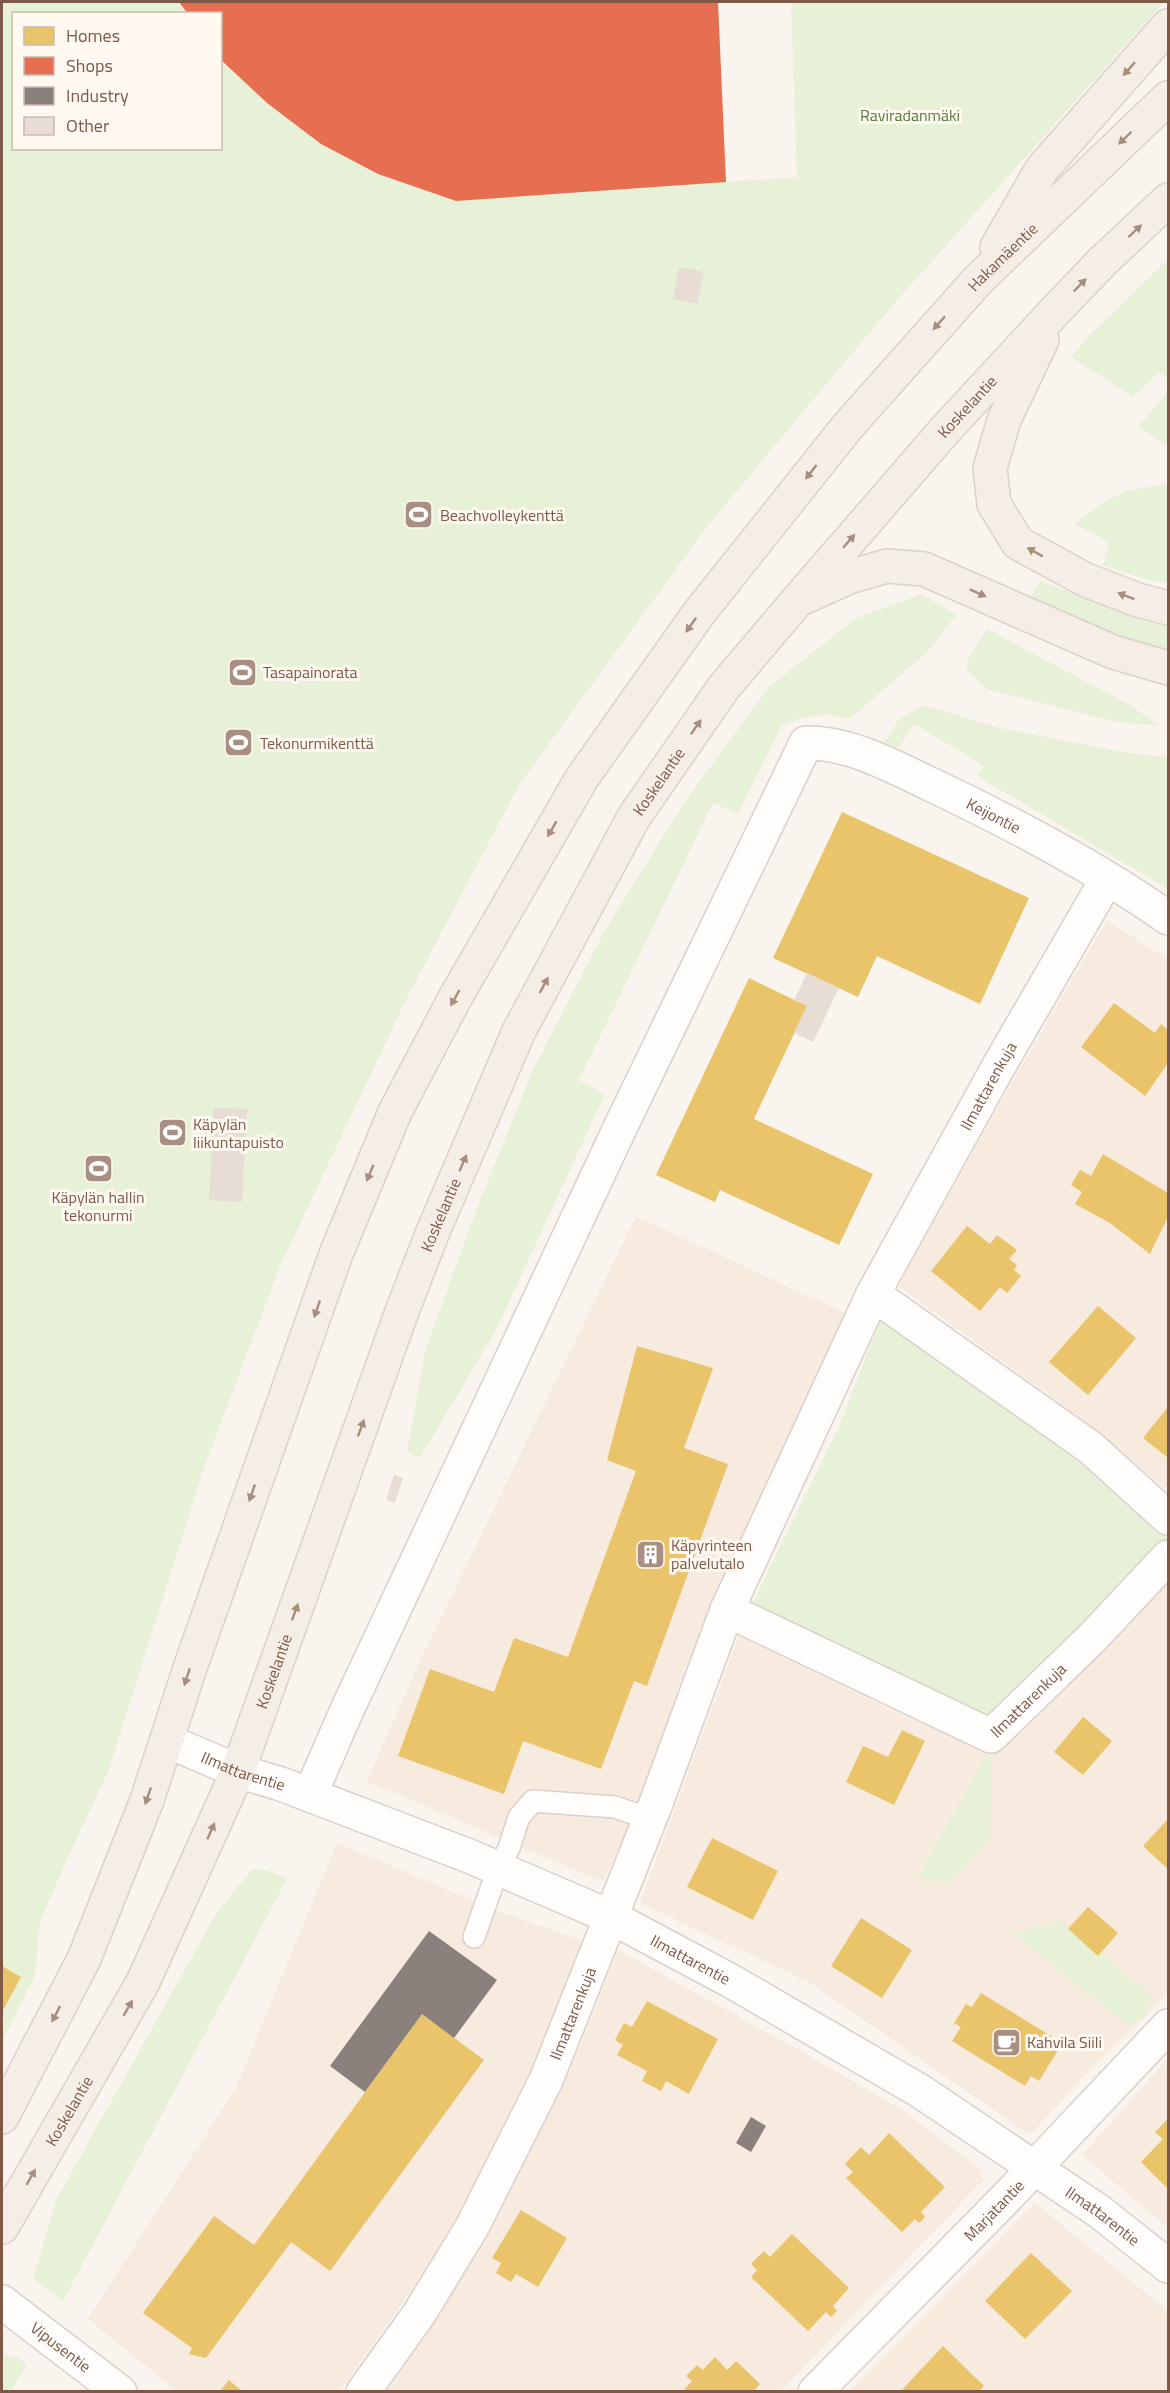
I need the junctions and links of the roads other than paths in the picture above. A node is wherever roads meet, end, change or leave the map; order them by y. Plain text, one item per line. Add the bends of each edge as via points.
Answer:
1 (1168, 26) edge
2 (1168, 98) edge
3 (1168, 200) edge
4 (978, 280) junction
5 (1058, 309) junction
6 (797, 601) junction
7 (1168, 608) edge
8 (1168, 668) edge
9 (1107, 879) junction
10 (1168, 918) edge
11 (873, 1294) junction
12 (1168, 1518) edge
13 (1168, 1557) edge
14 (727, 1610) junction
15 (167, 1741) junction
16 (238, 1771) junction
17 (310, 1795) junction
18 (650, 1820) junction
19 (498, 1869) junction
20 (611, 1917) junction
21 (474, 1937) dead end
22 (1168, 2026) edge
23 (2, 2117) edge
24 (1034, 2167) junction
25 (2, 2227) edge
26 (1168, 2266) edge
27 (2, 2302) edge
28 (120, 2391) edge
29 (363, 2391) edge
30 (815, 2391) edge

1 -> 4 main road via 1042,169
2 -> 4 main road, Hakamäentie
5 -> 3 main road
4 -> 15 main road, Hakamäentie via 848,426 699,613 582,778 455,998 401,1102 336,1254
6 -> 5 main road, Koskelantie via 946,429
7 -> 5 main road via 1086,580 1018,543 994,504 990,468 1004,420
6 -> 8 main road via 849,577 887,566 924,569 1113,652
16 -> 6 main road, Koskelantie via 401,1314 519,1031 634,817 724,687
9 - 10 street, Keijontie
9 - 11 street, Ilmattarenkuja
9 - 17 street, Keijontie via 1064,853 890,765 824,742 806,743 619,1130
11 - 12 street via 1091,1448
11 - 14 street, Ilmattarenkuja
13 - 14 street, Ilmattarenkuja via 991,1736
14 - 18 street, Ilmattarenkuja
15 - 16 street, Ilmattarentie
15 -> 23 main road via 84,1959
16 - 17 street, Ilmattarentie
25 -> 16 main road, Koskelantie via 143,1982
17 - 19 street, Ilmattarentie
18 - 19 lane via 615,1807 533,1801 519,1817
18 - 20 street, Ilmattarenkuja
19 - 20 street, Ilmattarentie
19 - 21 lane
20 - 24 street, Ilmattarentie via 731,1981 920,2091
20 - 29 street, Ilmattarenkuja via 550,2072 472,2227 419,2314
22 - 24 street, Marjatantie
24 - 26 street, Ilmattarentie via 1100,2212
24 - 30 street, Marjatantie
27 - 28 street, Vipusentie

